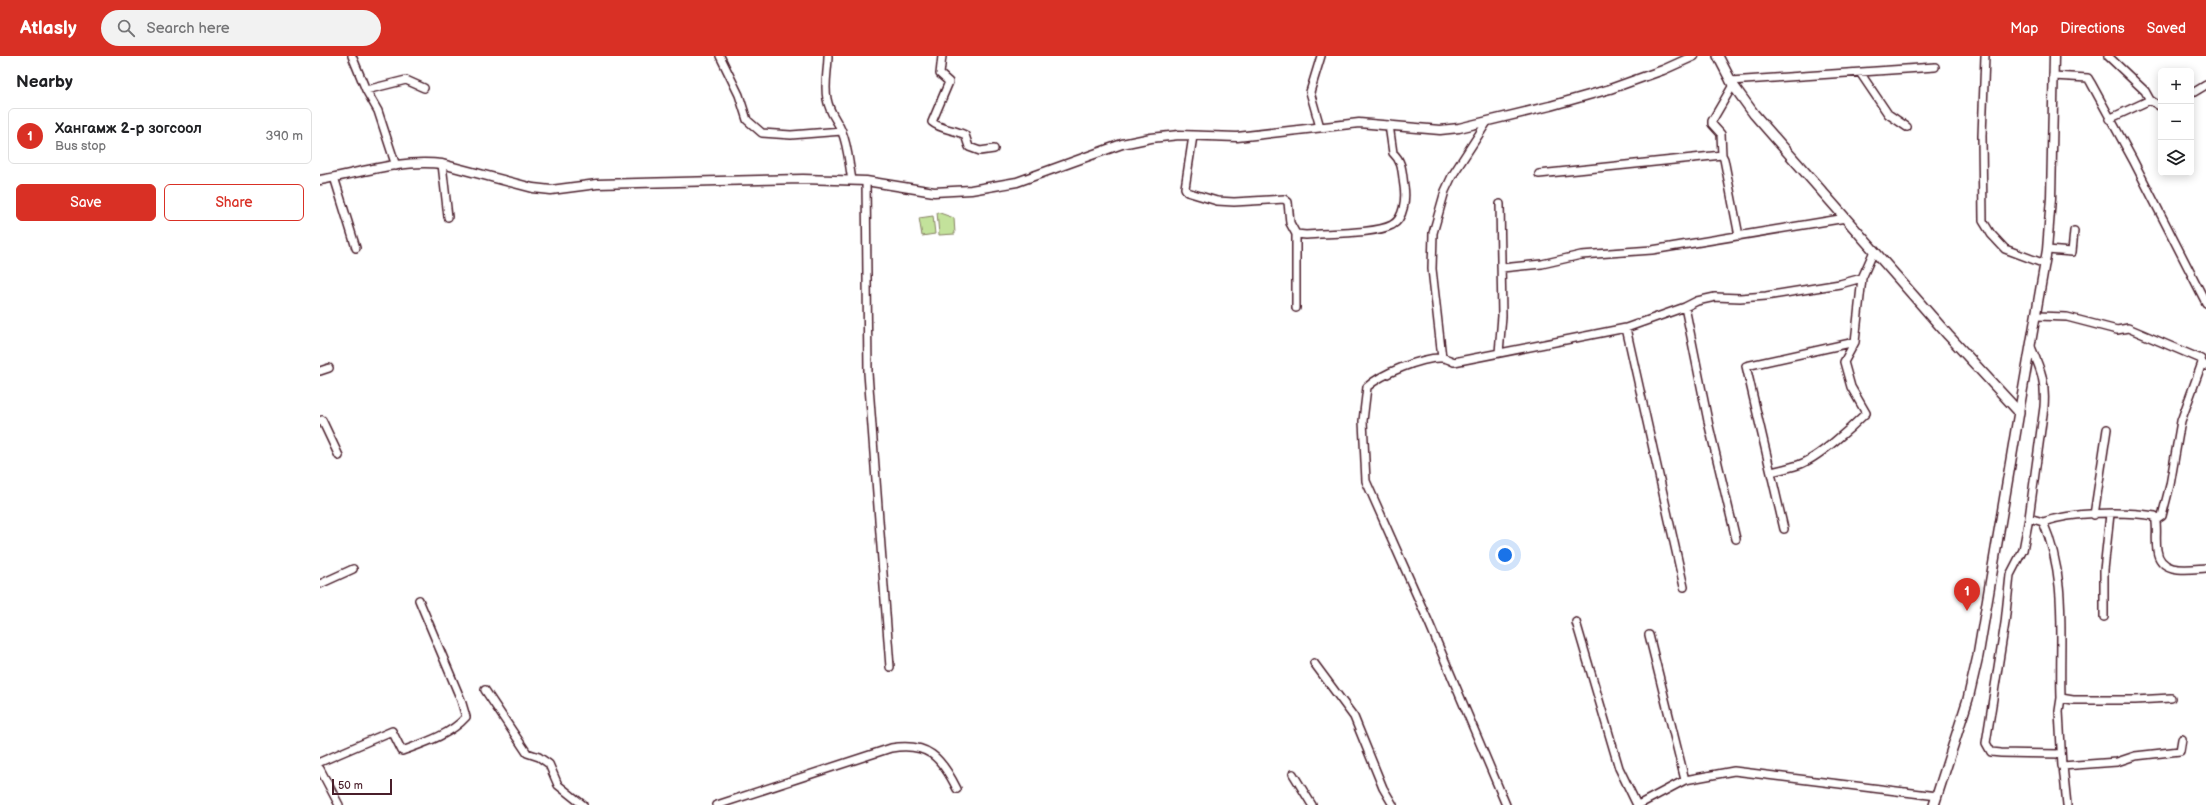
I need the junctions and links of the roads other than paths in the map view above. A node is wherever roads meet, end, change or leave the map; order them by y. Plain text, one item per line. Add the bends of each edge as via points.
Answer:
1 (352, 56) edge
2 (720, 56) edge
3 (828, 56) edge
4 (942, 56) edge
5 (1321, 56) edge
6 (1694, 56) edge
7 (1718, 56) edge
8 (1985, 56) edge
9 (2054, 56) edge
10 (2108, 56) edge
11 (1935, 67) dead end
12 (1861, 74) junction
13 (2053, 76) junction
14 (1731, 83) junction
15 (2206, 86) edge
16 (424, 88) dead end
17 (366, 90) junction
18 (2194, 92) edge
19 (2150, 100) junction
20 (2158, 105) edge
21 (2109, 119) junction
22 (1487, 122) junction
23 (1389, 124) junction
24 (1320, 127) junction
25 (1907, 127) dead end
26 (842, 131) junction
27 (1193, 136) junction
28 (994, 149) dead end
29 (1722, 156) junction
30 (442, 164) junction
31 (396, 166) junction
32 (1539, 174) dead end
33 (334, 177) junction
34 (320, 180) edge
35 (852, 180) junction
36 (866, 181) junction
37 (1500, 204) dead end
38 (448, 217) dead end
39 (1846, 218) junction
40 (2074, 231) dead end
41 (1296, 234) junction
42 (1739, 236) junction
43 (356, 248) dead end
44 (2047, 250) junction
45 (1874, 251) junction
46 (2045, 264) junction
47 (1502, 268) junction
48 (1862, 278) junction
49 (2206, 303) edge
50 (1685, 307) junction
51 (1296, 308) dead end
52 (2037, 316) junction
53 (1626, 328) junction
54 (1855, 342) junction
55 (2031, 347) junction
56 (1499, 353) junction
57 (1442, 358) junction
58 (2204, 361) edge
59 (329, 368) dead end
60 (320, 372) edge
61 (2019, 412) junction
62 (320, 421) edge
63 (2107, 429) dead end
64 (340, 456) dead end
65 (1770, 472) junction
66 (2110, 514) junction
67 (2094, 515) junction
68 (2029, 518) junction
69 (2156, 520) junction
70 (2043, 522) junction
71 (1784, 529) dead end
72 (1736, 539) dead end
73 (2206, 568) edge
74 (353, 569) dead end
75 (320, 584) edge
76 (1684, 586) dead end
77 (419, 600) dead end
78 (2104, 617) dead end
79 (1576, 622) dead end
80 (1648, 635) dead end
81 (1314, 663) dead end
82 (890, 667) dead end
83 (485, 690) dead end
84 (2062, 698) junction
85 (2171, 698) dead end
86 (2182, 739) dead end
87 (2061, 754) junction
88 (320, 762) edge
89 (2063, 766) junction
90 (320, 769) edge
91 (1293, 774) dead end
92 (1685, 780) junction
93 (957, 789) dead end
94 (1937, 796) junction
95 (339, 805) edge
96 (583, 805) edge
97 (717, 805) edge
98 (1312, 805) edge
99 (1393, 805) edge
100 (1506, 805) edge
101 (1637, 805) edge
102 (1934, 805) edge
103 (2067, 805) edge

1 - 17 street
2 - 26 street via 739,95 747,120 762,133 791,135
3 - 26 street via 825,89 830,112
4 - 28 street via 940,74 948,82 932,122 964,136 969,147 980,151
5 - 24 street via 1310,92
6 - 22 street via 1610,89
7 - 14 main road
8 - 46 street via 1982,136 1983,221 2005,249
9 - 13 street
10 - 19 street via 2145,91
11 - 12 street
12 - 14 street
12 - 25 street via 1888,114
13 - 21 street via 2088,78
13 - 44 street via 2051,204
14 - 29 street via 1712,121 1721,134
14 - 39 main road via 1754,114
15 - 18 street
16 - 17 street via 406,80
17 - 31 street via 378,111
19 - 20 street
19 - 21 street
21 - 49 street via 2133,160
22 - 23 street via 1440,130
22 - 57 street via 1452,176 1433,233 1432,269
23 - 24 street via 1359,123
23 - 41 street via 1393,153 1400,160 1406,198 1401,213 1393,224 1381,229
24 - 27 street via 1237,137
26 - 35 street
27 - 36 street via 1164,136 1136,140 1017,182 992,188 934,192
27 - 41 street via 1185,188 1187,192 1217,201 1284,198 1288,202 1290,223
29 - 32 street
29 - 42 street
30 - 31 street
30 - 35 street via 533,188 552,190 597,184
30 - 38 street
31 - 33 street
33 - 34 street
33 - 43 street
35 - 36 street
36 - 82 street via 868,373
37 - 47 street
39 - 42 street
39 - 45 main road
40 - 44 street via 2072,252
41 - 51 street
42 - 47 street via 1652,250 1582,255 1542,264
44 - 46 street
45 - 48 street
45 - 61 main road
46 - 52 street
47 - 56 street
48 - 50 street via 1766,296 1715,297 1696,301
48 - 54 street
50 - 53 street
50 - 72 street via 1709,426
52 - 55 street
52 - 58 street via 2067,317 2117,330 2128,328
53 - 56 street
53 - 76 street
54 - 65 street via 1844,362 1851,387 1866,413 1844,434 1799,465
54 - 65 street via 1746,366
55 - 61 street
55 - 68 street via 2043,373 2045,392
56 - 57 street via 1454,362
57 - 100 street via 1415,363 1380,378 1367,387 1363,421 1366,481
58 - 69 street via 2181,421 2170,485 2162,516
59 - 60 street
61 - 94 main road via 1978,656 1968,699
62 - 64 street via 322,420
63 - 67 street
65 - 71 street
66 - 67 street
66 - 69 street via 2155,516
66 - 78 street via 2104,570
67 - 70 street via 2056,517
68 - 70 street
68 - 87 street via 2023,550 2010,575 1986,743 1991,752 2001,754
69 - 73 street via 2157,551 2161,562 2170,568 2182,570
70 - 84 street via 2057,564 2060,586
74 - 75 street
77 - 88 street via 462,700 466,717 434,739 402,751 392,731
79 - 101 street via 1619,768
80 - 92 street
81 - 99 street via 1354,717 1383,788
83 - 96 street via 527,753 549,764 558,785
84 - 85 street
84 - 87 street via 2059,711
86 - 89 street via 2180,751 2135,756 2117,762
87 - 89 street
89 - 103 street
90 - 95 street
91 - 98 street
92 - 94 street via 1734,771
92 - 101 street
93 - 97 street via 947,768 933,754 920,747 903,746
94 - 102 main road

